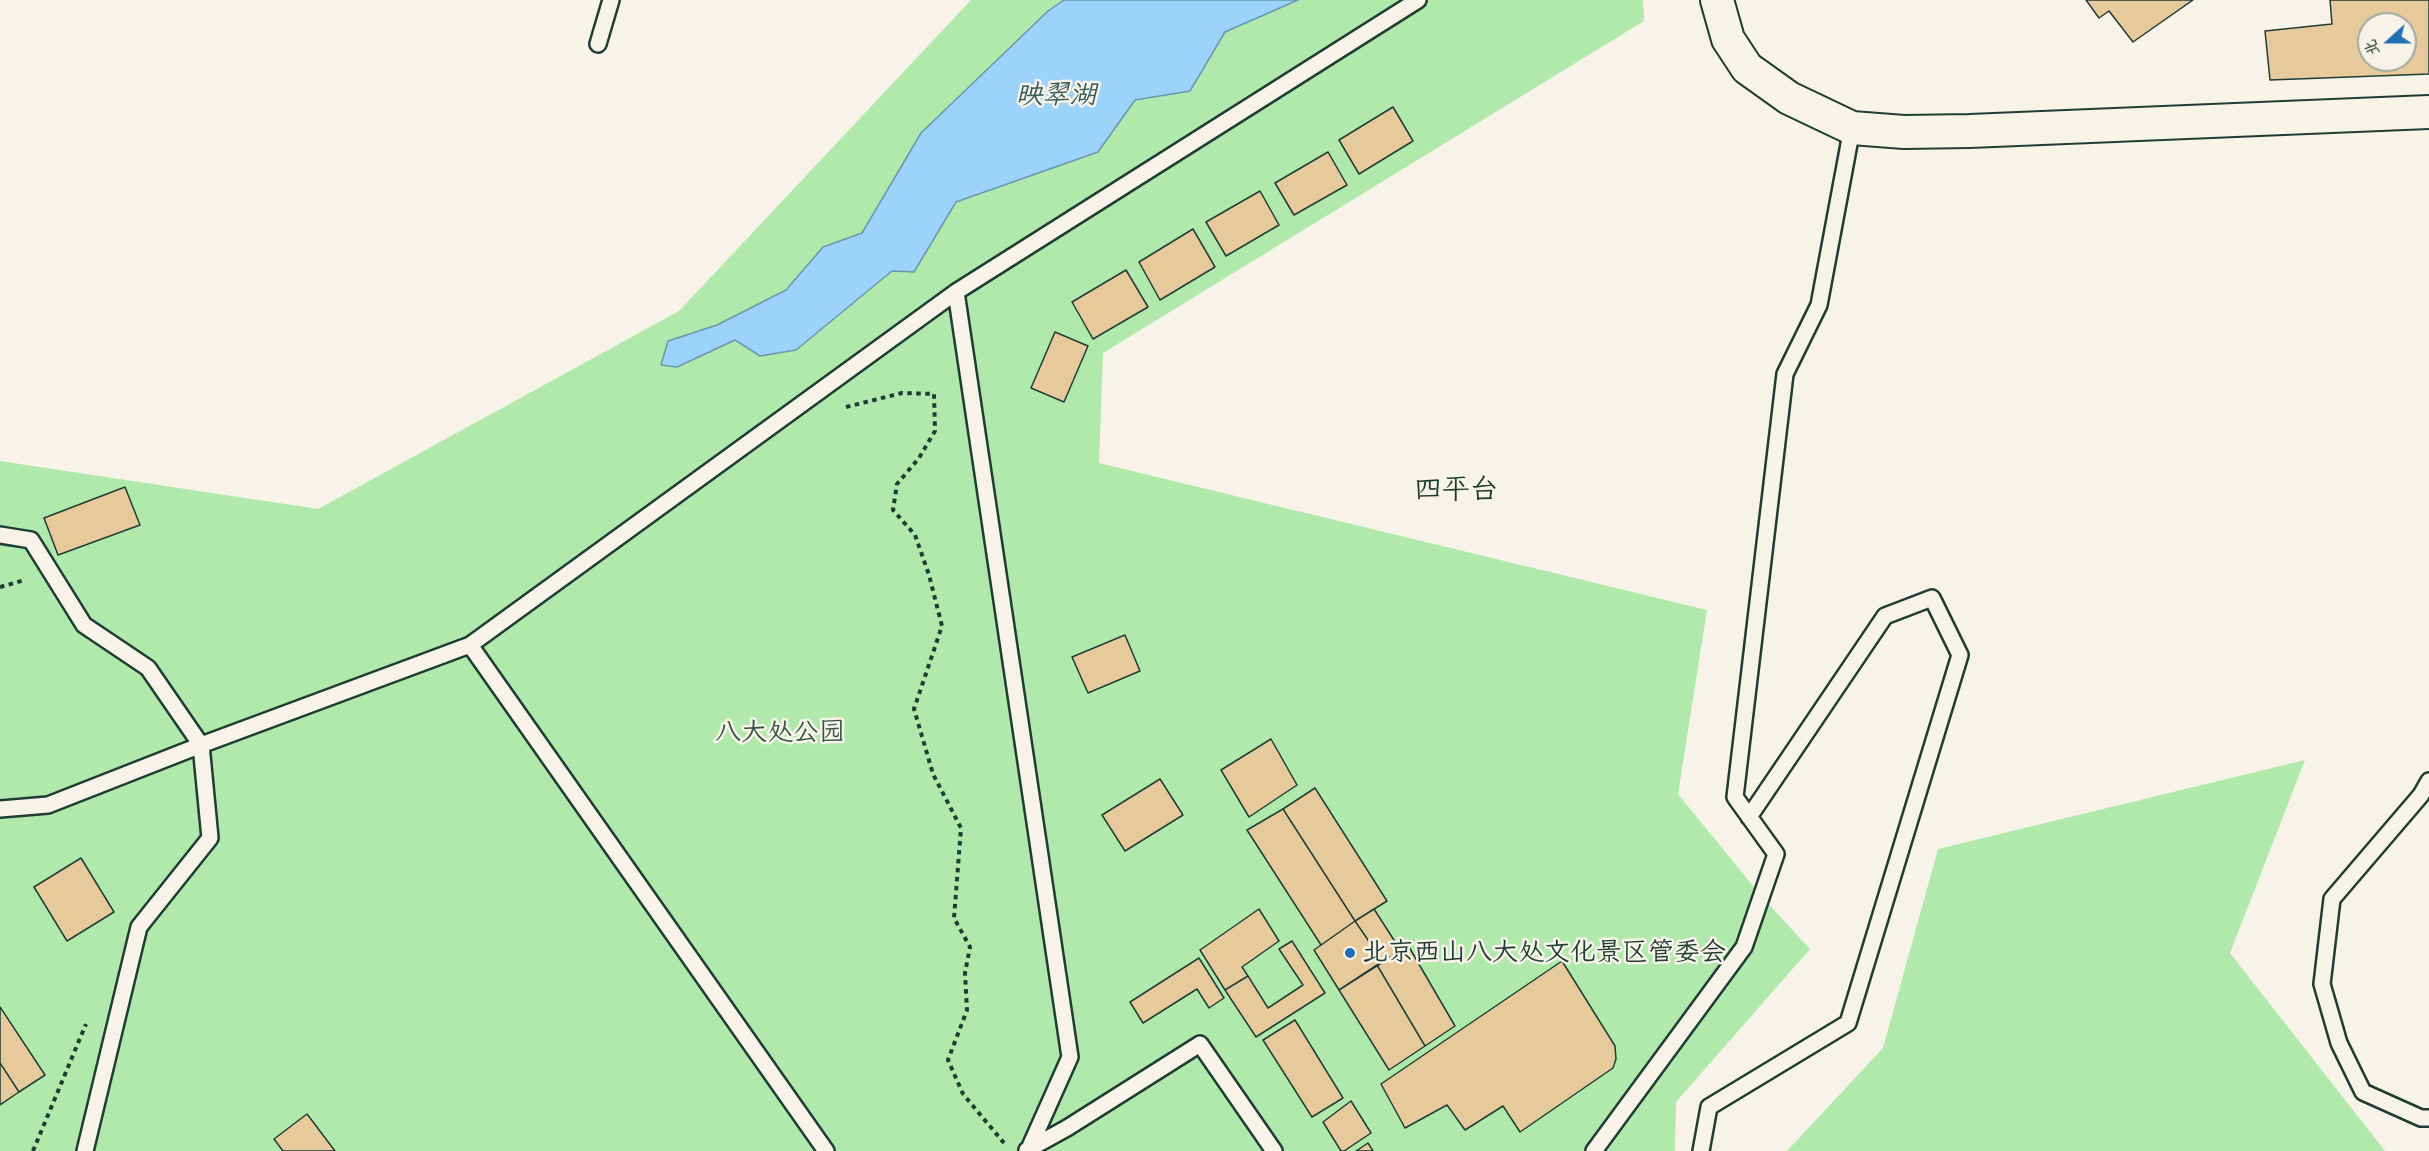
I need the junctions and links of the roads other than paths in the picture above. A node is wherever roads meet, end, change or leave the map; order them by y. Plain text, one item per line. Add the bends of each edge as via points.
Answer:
1 (611, 0) edge
2 (1418, 0) edge
3 (1717, 0) edge
4 (598, 44) dead end
5 (2429, 112) edge
6 (1852, 128) junction
7 (956, 292) junction
8 (0, 535) edge
9 (470, 645) junction
10 (201, 745) junction
11 (2429, 781) edge
12 (0, 809) edge
13 (1749, 817) junction
14 (2429, 1118) edge
15 (1028, 1150) edge
16 (85, 1151) edge
17 (826, 1151) edge
18 (1274, 1151) edge
19 (1594, 1151) edge
20 (1701, 1151) edge

1 - 4 lane
2 - 7 lane
3 - 6 street via 1728,39 1747,68 1789,98
5 - 6 street via 1904,132
6 - 13 lane via 1819,304 1785,375 1735,797
7 - 9 lane
7 - 15 lane via 1070,1058
8 - 10 lane via 31,540 84,625 148,668
9 - 10 lane
9 - 17 lane
10 - 12 lane via 48,805
10 - 16 lane via 210,838 139,927
11 - 14 lane via 2332,899 2322,984 2339,1042 2363,1092
13 - 19 lane via 1776,854 1744,947
13 - 20 lane via 1885,616 1932,598 1960,655 1848,1023 1709,1107
15 - 18 lane via 1200,1044

